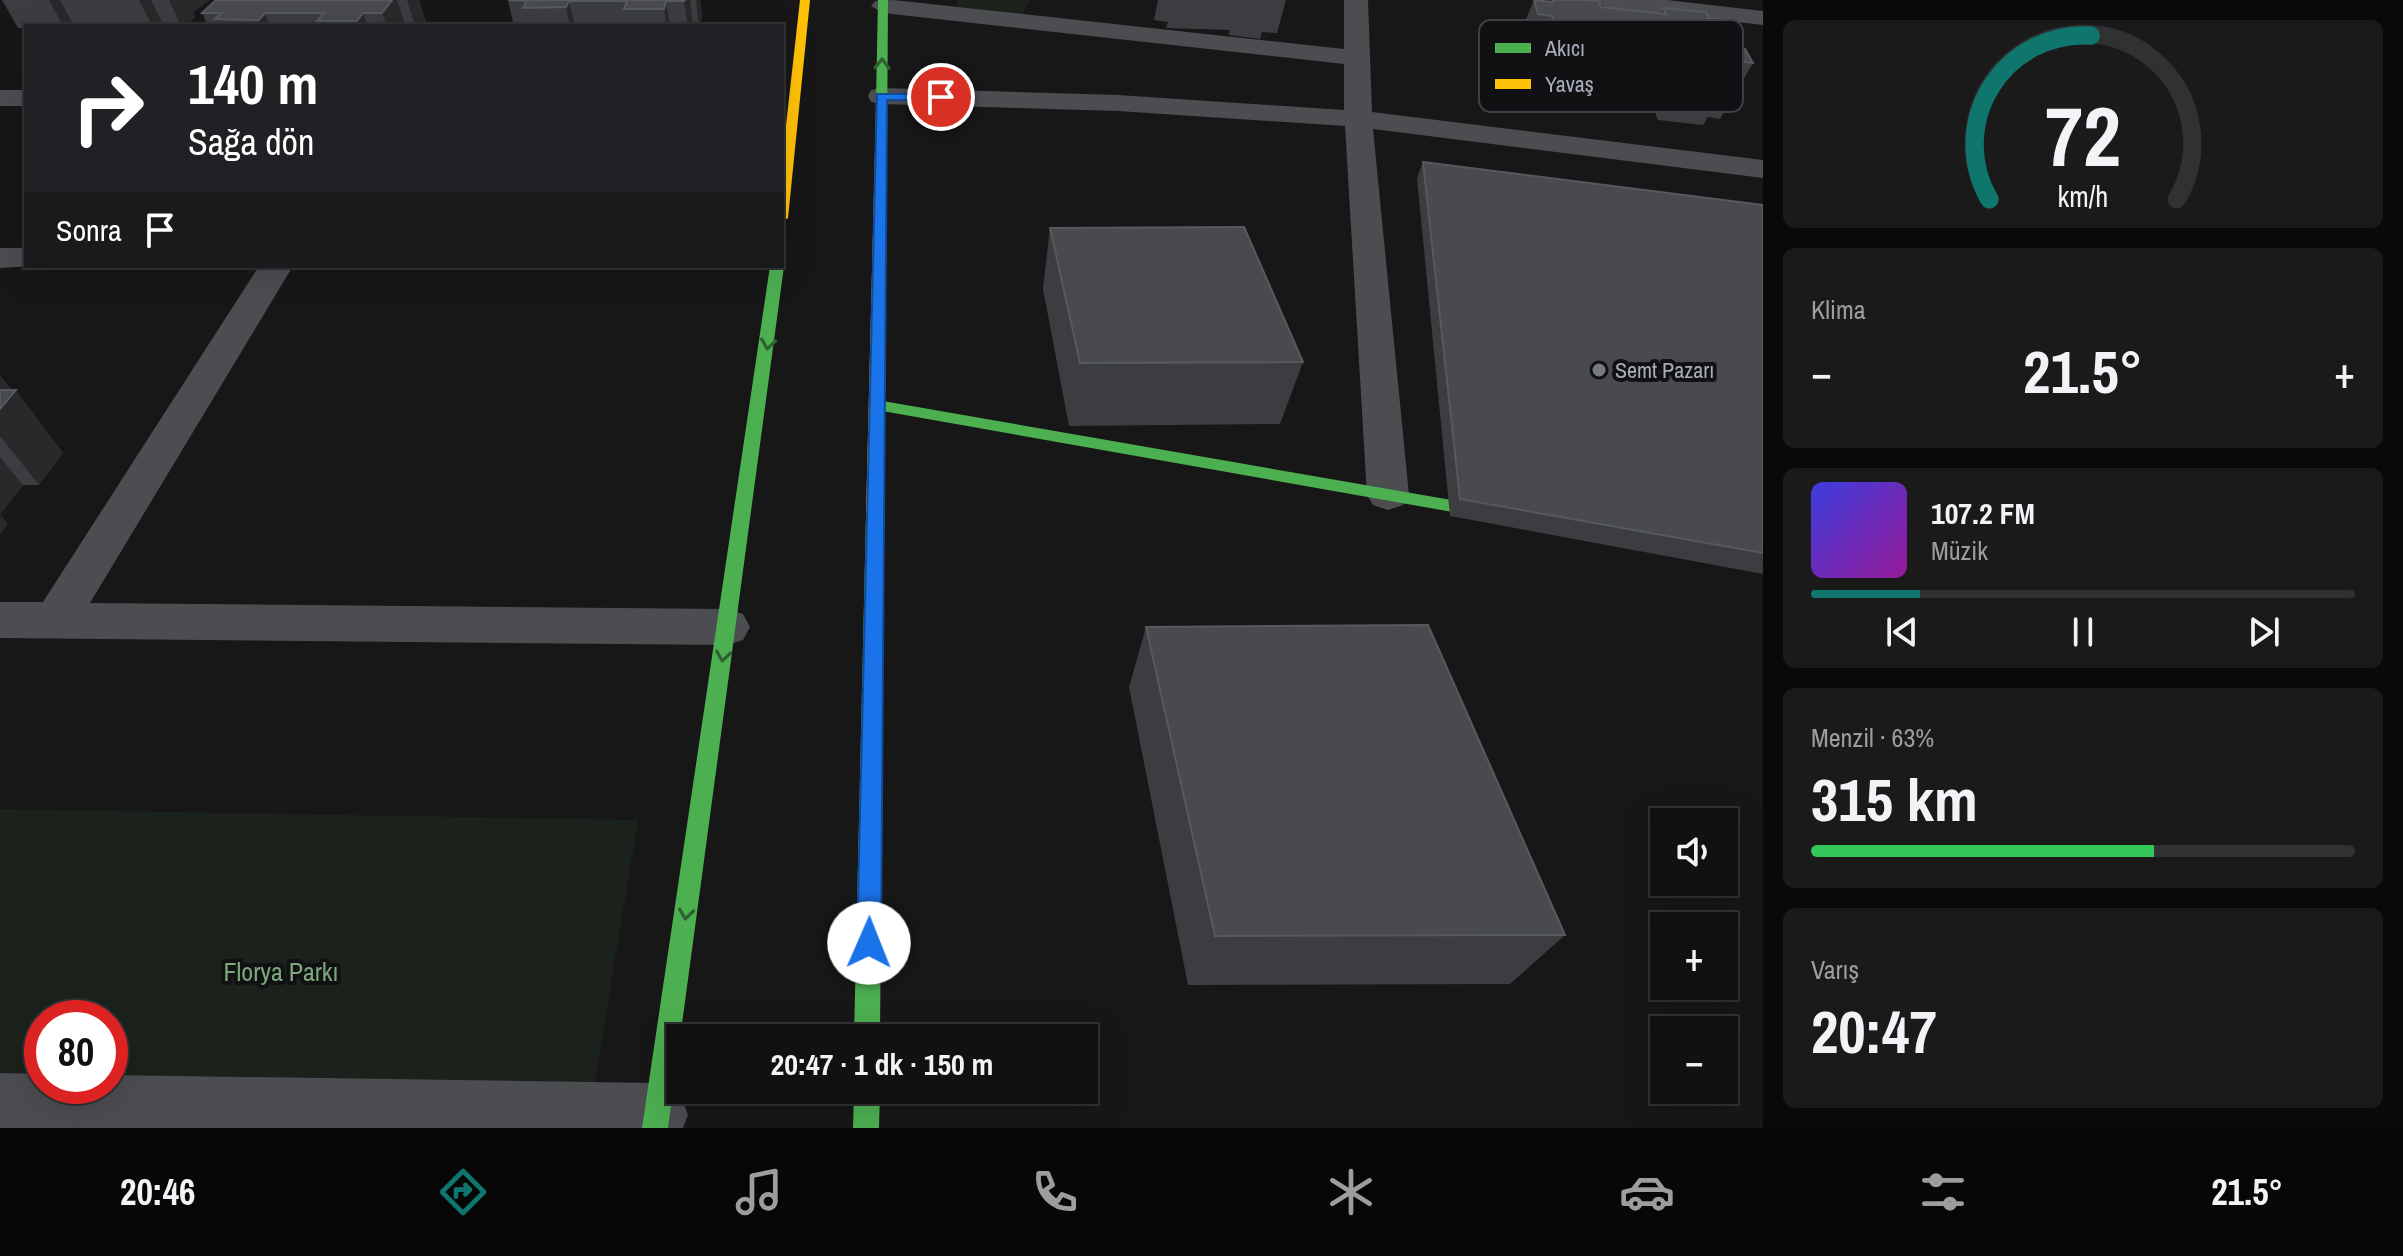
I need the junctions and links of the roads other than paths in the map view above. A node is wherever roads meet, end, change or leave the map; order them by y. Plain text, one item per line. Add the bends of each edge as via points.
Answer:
1 (805, 0) edge
2 (1356, 0) edge
3 (1605, 0) edge
4 (883, 3) edge
5 (1692, 5) edge
6 (1013, 10) edge
7 (1763, 18) edge
8 (1357, 58) junction
9 (881, 96) junction
10 (788, 97) edge
11 (0, 98) edge
12 (24, 98) edge
13 (1358, 119) junction
14 (1763, 169) edge
15 (784, 178) edge
16 (0, 258) edge
17 (24, 258) edge
18 (275, 268) edge
19 (777, 268) edge
20 (877, 405) junction
21 (1388, 495) junction
22 (1528, 520) edge
23 (0, 620) edge
24 (56, 620) junction
25 (727, 627) junction
26 (867, 1024) edge
27 (867, 1104) edge
28 (0, 1105) edge
29 (656, 1122) edge
30 (866, 1128) edge

1 - 10 main road
2 - 8 street
3 - 5 street
4 - 6 street
9 -> 4 main road
5 - 7 street
6 - 8 street
8 - 13 street
9 - 13 street via 1118,103
9 - 20 main road
10 - 15 main road
11 - 12 street
13 - 14 street
13 - 21 street
16 - 17 street
18 - 24 street
19 -> 25 main road
20 - 21 main road
20 - 26 main road
21 - 22 main road
23 - 24 street
24 - 25 street
25 -> 29 main road
27 - 30 main road
28 - 29 street

